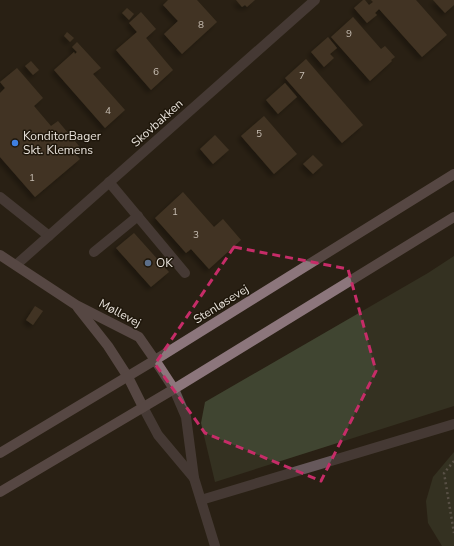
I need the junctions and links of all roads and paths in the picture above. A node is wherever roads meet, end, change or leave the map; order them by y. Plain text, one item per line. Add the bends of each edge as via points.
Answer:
1 (315, 0) edge
2 (454, 174) edge
3 (109, 182) junction
4 (0, 197) edge
5 (138, 216) junction
6 (454, 217) edge
7 (48, 236) junction
8 (94, 252) dead end
9 (0, 255) edge
10 (16, 265) junction
11 (186, 273) dead end
12 (76, 305) junction
13 (156, 360) junction
14 (128, 377) junction
15 (174, 389) junction
16 (143, 407) junction
17 (454, 424) edge
18 (0, 453) edge
19 (454, 461) edge
20 (194, 478) junction
21 (0, 492) edge
22 (201, 500) junction
23 (450, 514) junction
24 (454, 514) edge
25 (454, 533) edge
26 (215, 546) edge

1 - 3 street, Skovbakken
2 - 13 street, Stenløsevej
3 - 5 street
3 - 7 street, Skovbakken
4 - 7 street
5 - 8 street
5 - 11 street
6 - 15 street
7 - 10 street, Skovbakken
9 - 10 street, Møllevej
10 - 12 street, Møllevej
12 - 13 street, Møllevej via 139,337
12 - 14 street, Møllevej
13 - 14 street, Stenløsevej
13 - 15 street, Møllevej
14 - 16 street, Møllevej
14 - 18 street, Stenløsevej
15 - 16 street
15 - 20 street via 186,417
16 - 20 street via 158,435
16 - 21 street
17 - 22 street
19 - 23 path via 444,473
20 - 22 street
22 - 26 street
23 - 24 path
23 - 25 path

